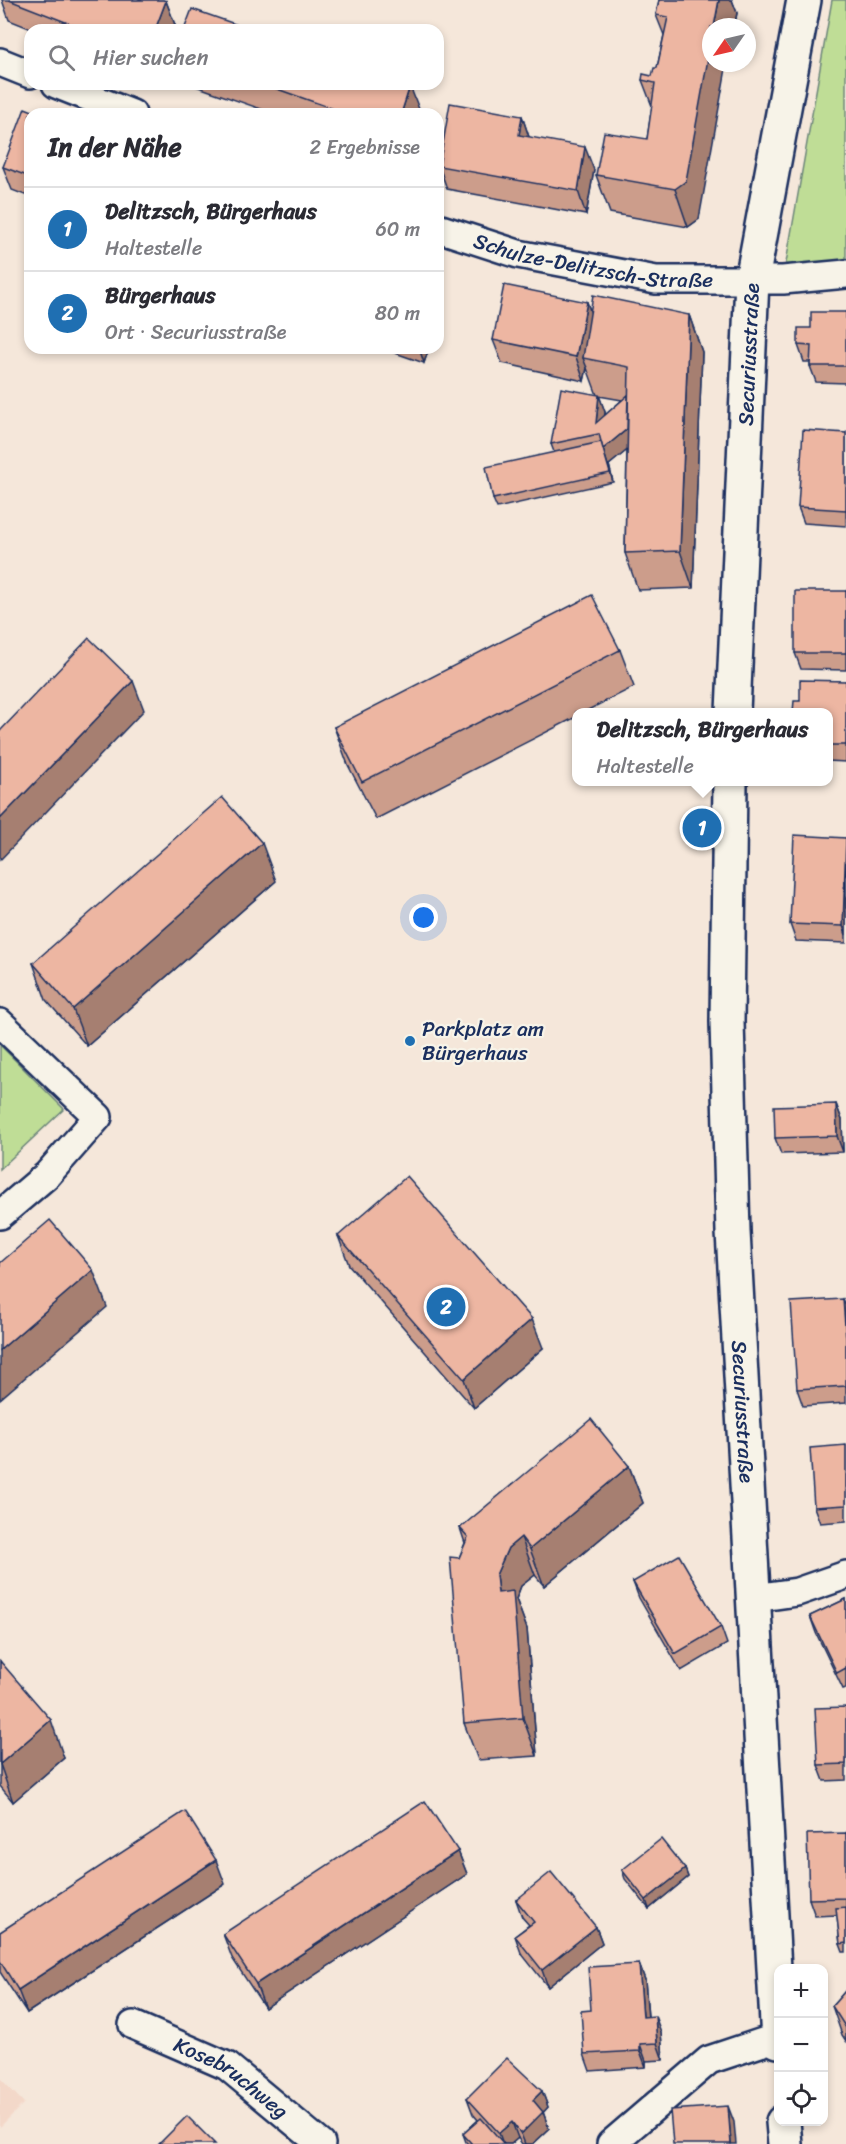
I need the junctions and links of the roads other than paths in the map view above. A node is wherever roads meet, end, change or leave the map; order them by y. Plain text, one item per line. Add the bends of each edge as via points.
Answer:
1 (804, 0) edge
2 (0, 62) edge
3 (24, 72) edge
4 (71, 90) edge
5 (117, 108) edge
6 (444, 230) edge
7 (846, 274) edge
8 (752, 280) junction
9 (733, 708) edge
10 (730, 786) edge
11 (0, 1023) edge
12 (0, 1215) edge
13 (846, 1575) edge
14 (755, 1598) junction
15 (777, 2018) edge
16 (133, 2025) dead end
17 (774, 2040) edge
18 (783, 2126) edge
19 (321, 2144) edge
20 (611, 2144) edge
21 (784, 2144) edge

1 - 8 street, Securiusstraße
2 - 3 street
4 - 5 street
6 - 8 street, Schulze-Delitzsch-Straße via 518,254 656,280
7 - 8 street, Schulze-Delitzsch-Straße
8 - 9 street, Securiusstraße
10 - 14 street, Securiusstraße via 727,1022 733,1221
11 - 12 street via 98,1117 47,1175
13 - 14 street via 797,1592
14 - 15 street, Securiusstraße
16 - 19 street, Kosebruchweg via 227,2066
17 - 20 street via 709,2060
18 - 21 street

